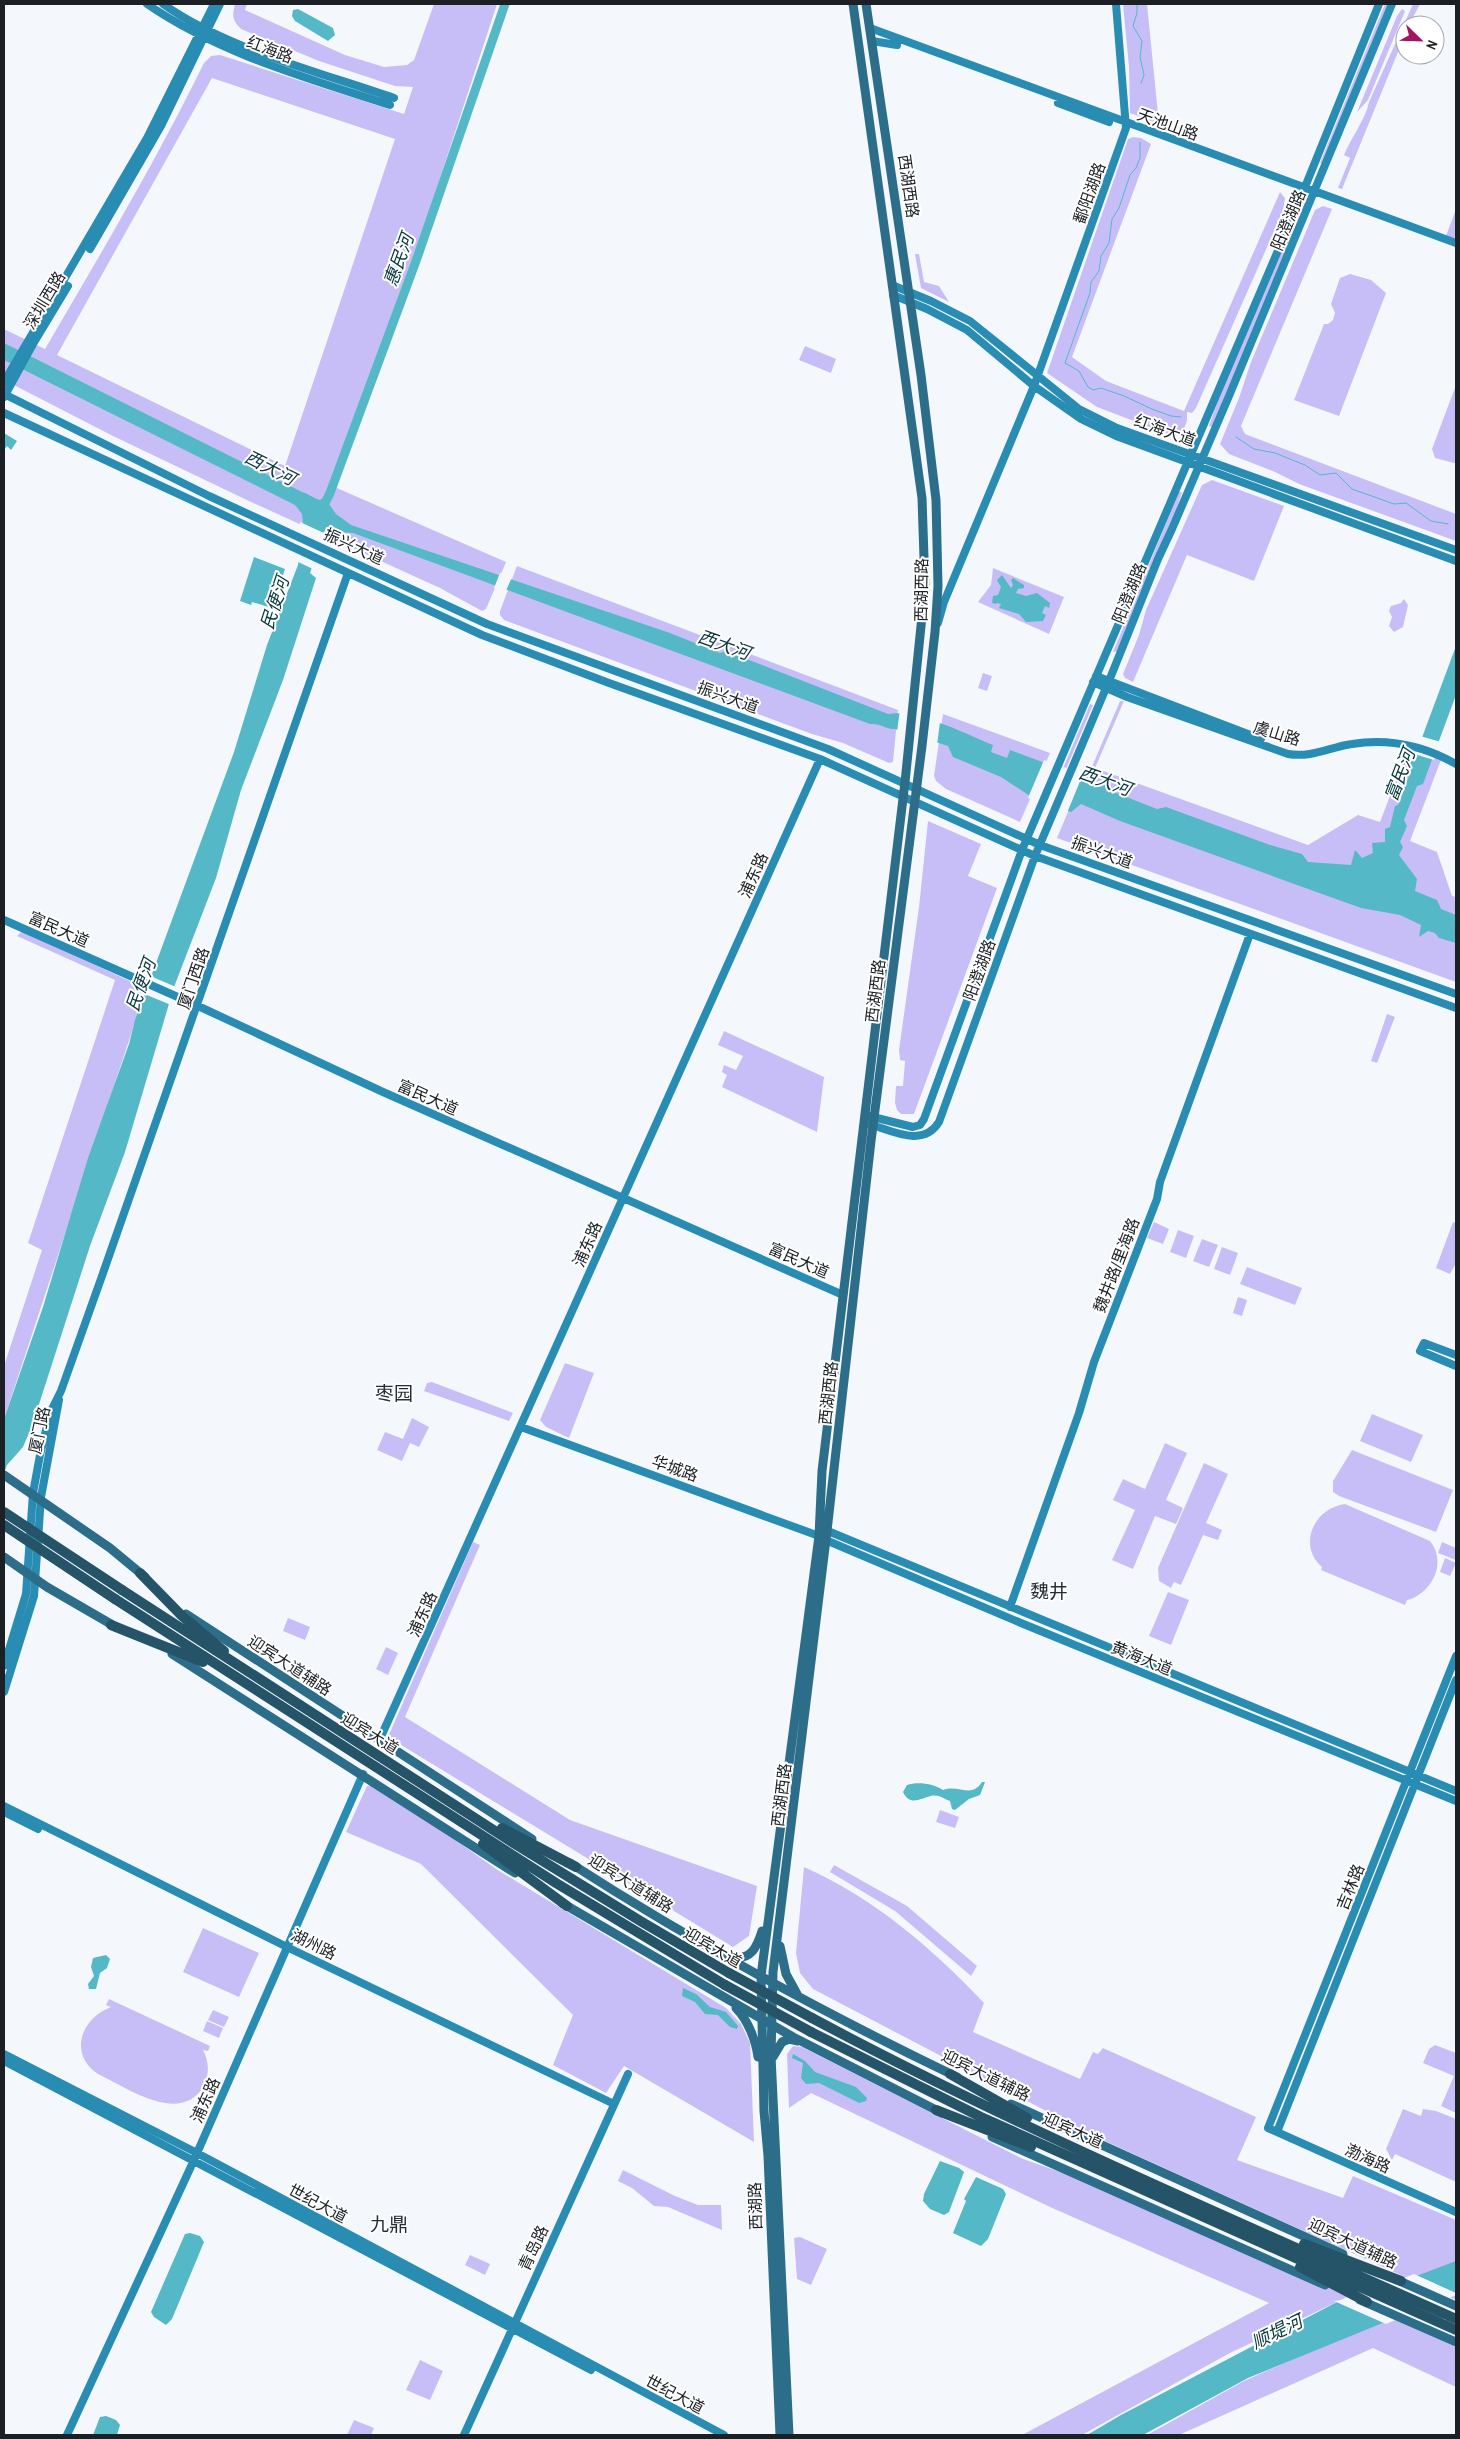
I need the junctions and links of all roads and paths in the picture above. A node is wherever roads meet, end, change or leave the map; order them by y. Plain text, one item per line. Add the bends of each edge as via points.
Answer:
1 (147, 4) edge
2 (163, 4) edge
3 (214, 4) edge
4 (220, 4) edge
5 (853, 4) edge
6 (866, 4) edge
7 (1114, 4) edge
8 (1379, 4) edge
9 (1392, 4) edge
10 (870, 28) junction
11 (205, 29) junction
12 (201, 37) junction
13 (872, 41) junction
14 (1124, 125) junction
15 (1304, 190) junction
16 (1314, 194) junction
17 (1456, 243) edge
18 (1456, 248) edge
19 (892, 285) junction
20 (910, 292) junction
21 (893, 295) junction
22 (911, 302) junction
23 (1036, 375) junction
24 (8, 380) edge
25 (1034, 386) junction
26 (4, 395) edge
27 (4, 413) edge
28 (1190, 454) junction
29 (1202, 459) junction
30 (1187, 462) junction
31 (1199, 467) junction
32 (1456, 550) edge
33 (1456, 561) edge
34 (348, 573) junction
35 (935, 632) junction
36 (1095, 679) junction
37 (1108, 685) junction
38 (1435, 751) junction
39 (1456, 758) edge
40 (820, 759) junction
41 (1456, 764) edge
42 (905, 782) junction
43 (916, 787) junction
44 (903, 796) junction
45 (914, 800) junction
46 (1027, 839) junction
47 (1040, 845) junction
48 (1022, 850) junction
49 (1035, 856) junction
50 (4, 920) edge
51 (1250, 934) junction
52 (1456, 994) edge
53 (198, 1006) junction
54 (1456, 1008) edge
55 (864, 1118) junction
56 (874, 1121) junction
57 (624, 1197) junction
58 (843, 1295) junction
59 (1456, 1355) edge
60 (1456, 1366) edge
61 (61, 1391) joint
62 (521, 1427) junction
63 (4, 1475) edge
64 (37, 1497) junction
65 (4, 1512) edge
66 (4, 1525) edge
67 (822, 1534) junction
68 (4, 1556) edge
69 (140, 1573) junction
70 (28, 1574) junction
71 (36, 1579) junction
72 (1010, 1607) junction
73 (111, 1625) junction
74 (1456, 1656) edge
75 (4, 1666) edge
76 (241, 1680) junction
77 (1456, 1680) edge
78 (4, 1692) edge
79 (318, 1718) junction
80 (379, 1741) junction
81 (363, 1774) junction
82 (1414, 1774) junction
83 (1407, 1781) junction
84 (1415, 1784) junction
85 (424, 1785) junction
86 (1456, 1792) edge
87 (1456, 1801) edge
88 (4, 1806) edge
89 (436, 1806) junction
90 (4, 1812) edge
91 (776, 1856) junction
92 (576, 1867) junction
93 (785, 1884) junction
94 (567, 1906) junction
95 (287, 1949) junction
96 (724, 1955) junction
97 (761, 1976) junction
98 (772, 1982) junction
99 (718, 1995) junction
100 (825, 2011) junction
101 (762, 2019) junction
102 (772, 2025) junction
103 (821, 2051) junction
104 (4, 2054) edge
105 (4, 2061) edge
106 (628, 2074) dead end
107 (950, 2074) junction
108 (614, 2104) junction
109 (936, 2110) junction
110 (764, 2112) junction
111 (775, 2117) junction
112 (1268, 2128) joint
113 (1277, 2132) junction
114 (195, 2157) junction
115 (1154, 2183) junction
116 (1133, 2186) junction
117 (1166, 2189) junction
118 (1456, 2212) edge
119 (1231, 2229) junction
120 (1396, 2280) junction
121 (1347, 2293) junction
122 (1367, 2302) joint
123 (1456, 2306) edge
124 (1456, 2319) edge
125 (513, 2325) junction
126 (1456, 2330) edge
127 (1456, 2342) edge
128 (778, 2396) junction
129 (67, 2435) edge
130 (464, 2435) edge
131 (715, 2435) edge
132 (724, 2435) edge
133 (775, 2435) edge
134 (780, 2435) edge
135 (791, 2435) edge

1 - 12 street, 红海路
2 - 11 street, 红海路
3 - 11 street, 深圳西路
4 - 11 street, 深圳西路
5 - 19 main road, 西湖西路
6 - 10 main road, 西湖西路
7 - 14 street, 鄱阳湖路
8 - 15 street, 阳澄湖路
9 - 16 street, 阳澄湖路
10 - 13 main road, 西湖西路
10 - 14 street, 天池山路
11 - 12 street, 深圳西路
11 - 12 street, 红海路 via 392,101 286,70
12 - 24 street, 深圳西路 via 148,138
13 - 14 street, 天池山路 via 890,42
13 - 20 main road, 西湖西路
14 - 15 street, 天池山路
14 - 23 street, 鄱阳湖路
15 - 16 street, 天池山路
15 - 28 street, 阳澄湖路
16 - 17 street, 天池山路
16 - 18 street, 天池山路
16 - 29 street, 阳澄湖路
19 - 20 street, 红海大道
19 - 21 main road, 西湖西路
20 - 22 main road, 西湖西路
20 - 23 street, 红海大道 via 970,321
21 - 22 street, 红海大道
21 - 42 main road, 西湖西路 via 922,498 925,587
22 - 25 street, 红海大道 via 968,330
22 - 35 main road, 西湖西路 via 936,500 938,586
23 - 25 street, 鄱阳湖路
23 - 28 street, 红海大道 via 1089,415
24 - 26 street, 深圳西路
25 - 30 street, 红海大道 via 1104,430
25 - 35 street, 鄱阳湖路 via 944,602
26 - 42 street, 振兴大道 via 209,496 487,624 828,749
27 - 34 street, 振兴大道
28 - 29 street, 红海大道
28 - 30 street, 阳澄湖路
29 - 31 street, 阳澄湖路
29 - 32 street, 红海大道
30 - 31 street, 红海大道
30 - 36 street, 阳澄湖路
31 - 33 street, 红海大道
31 - 37 street, 阳澄湖路
34 - 40 street, 振兴大道 via 482,635
34 - 53 street, 厦门西路
35 - 43 main road, 西湖西路
36 - 37 street, 虞山路
36 - 46 street, 阳澄湖路
37 - 38 street, 虞山路 via 1288,754 1310,755 1352,744 1382,741 1407,742
37 - 47 street, 阳澄湖路
38 - 39 street, 虞山路
38 - 41 street, 虞山路
40 - 44 street, 振兴大道
40 - 57 street, 浦东路
42 - 43 street, 振兴大道
42 - 44 main road, 西湖西路
43 - 45 main road, 西湖西路
43 - 46 street, 振兴大道
44 - 45 street, 振兴大道
44 - 55 main road, 西湖西路
45 - 48 street, 振兴大道
45 - 56 main road, 西湖西路
46 - 47 street, 振兴大道
46 - 48 street, 阳澄湖路
47 - 49 street, 阳澄湖路
47 - 52 street, 振兴大道
48 - 49 street, 振兴大道
48 - 56 street, 阳澄湖路 via 924,1119 913,1128
49 - 51 street, 振兴大道
49 - 56 street, 阳澄湖路 via 939,1122 931,1133 918,1137
50 - 53 street, 富民大道
51 - 54 street, 振兴大道
51 - 72 street, 魏井路/里海路 via 1094,1362 1080,1413
53 - 57 street, 富民大道 via 383,1092
53 - 61 street, 厦门西路
55 - 56 street, 阳澄湖路
55 - 58 main road, 西湖西路
56 - 67 main road, 西湖西路
57 - 58 street, 富民大道
57 - 62 street, 浦东路
58 - 67 main road, 西湖西路 via 822,1471
59 - 60 street via 1424,1342 1420,1351
61 - 64 street, 厦门路
62 - 67 street, 华城路
62 - 80 street, 浦东路
63 - 64 main road, 迎宾大道辅路
64 - 69 main road, 迎宾大道辅路
64 - 70 street, 厦门路
64 - 71 street, 厦门路
65 - 79 highway, 迎宾大道, bridge
66 - 76 highway, 迎宾大道, bridge
67 - 72 street, 黄海大道
67 - 83 street, 黄海大道
67 - 91 main road, 西湖西路
67 - 93 main road, 西湖西路
68 - 70 main road
69 - 79 highway via 209,1639 289,1693
69 - 80 main road, 迎宾大道辅路 via 218,1637
70 - 71 main road
70 - 75 street, 厦门路 via 20,1616
71 - 73 main road
71 - 78 street, 厦门路 via 27,1623
72 - 82 street, 黄海大道
73 - 76 highway via 156,1641
73 - 81 main road via 188,1662
74 - 82 street, 吉林路
76 - 89 highway, 迎宾大道
77 - 82 street, 吉林路
79 - 85 highway, 迎宾大道
80 - 92 main road, 迎宾大道辅路
81 - 94 main road
81 - 95 street, 浦东路
82 - 83 street, 吉林路
82 - 84 street, 吉林路
82 - 86 street, 黄海大道
83 - 84 street, 黄海大道
83 - 112 street, 吉林路
84 - 87 street, 黄海大道
84 - 113 street, 吉林路
85 - 92 highway via 446,1794
85 - 115 highway, 迎宾大道, bridge via 729,1973 954,2090
88 - 95 street, 湖州路
89 - 94 highway
89 - 116 highway, 迎宾大道, bridge via 725,1985 811,2032 981,2117
90 - 95 street, 湖州路
91 - 96 main road via 755,1950 738,1958
91 - 97 main road, 西湖西路
92 - 96 main road, 迎宾大道辅路
93 - 98 main road, 西湖西路
93 - 100 main road via 780,1948 786,1974 796,1993
94 - 99 main road
95 - 108 street, 湖州路
95 - 114 street, 浦东路
96 - 97 main road, 迎宾大道辅路
97 - 98 main road, 迎宾大道辅路
97 - 101 main road, 西湖路
98 - 100 main road, 迎宾大道辅路
98 - 102 main road, 西湖路
99 - 101 main road
99 - 110 main road via 743,2015 752,2034 757,2050
100 - 107 main road, 迎宾大道辅路
101 - 102 main road
101 - 110 main road, 西湖路
102 - 103 main road
102 - 111 main road, 西湖路
103 - 109 main road
103 - 111 main road via 789,2039 776,2050 772,2061
104 - 114 street, 世纪大道
105 - 114 street, 世纪大道
106 - 108 street, 青岛路
107 - 115 highway via 1032,2121 1135,2170
107 - 120 main road, 迎宾大道辅路
108 - 125 street, 青岛路
109 - 116 highway via 1111,2181
109 - 121 main road
110 - 128 main road, 西湖路
111 - 135 main road, 西湖路
112 - 113 street, 渤海路
113 - 118 street, 渤海路
114 - 125 street, 世纪大道
114 - 129 street, 浦东路
115 - 117 highway, 迎宾大道
116 - 119 highway, 迎宾大道
117 - 120 highway via 1211,2203 1288,2238
117 - 124 highway, 迎宾大道
119 - 121 highway
119 - 126 highway, 迎宾大道
120 - 123 main road, 迎宾大道辅路
121 - 122 highway
122 - 127 main road
125 - 130 street, 青岛路
125 - 131 street, 世纪大道
125 - 132 street, 世纪大道
128 - 133 main road
128 - 134 main road, 西湖路

